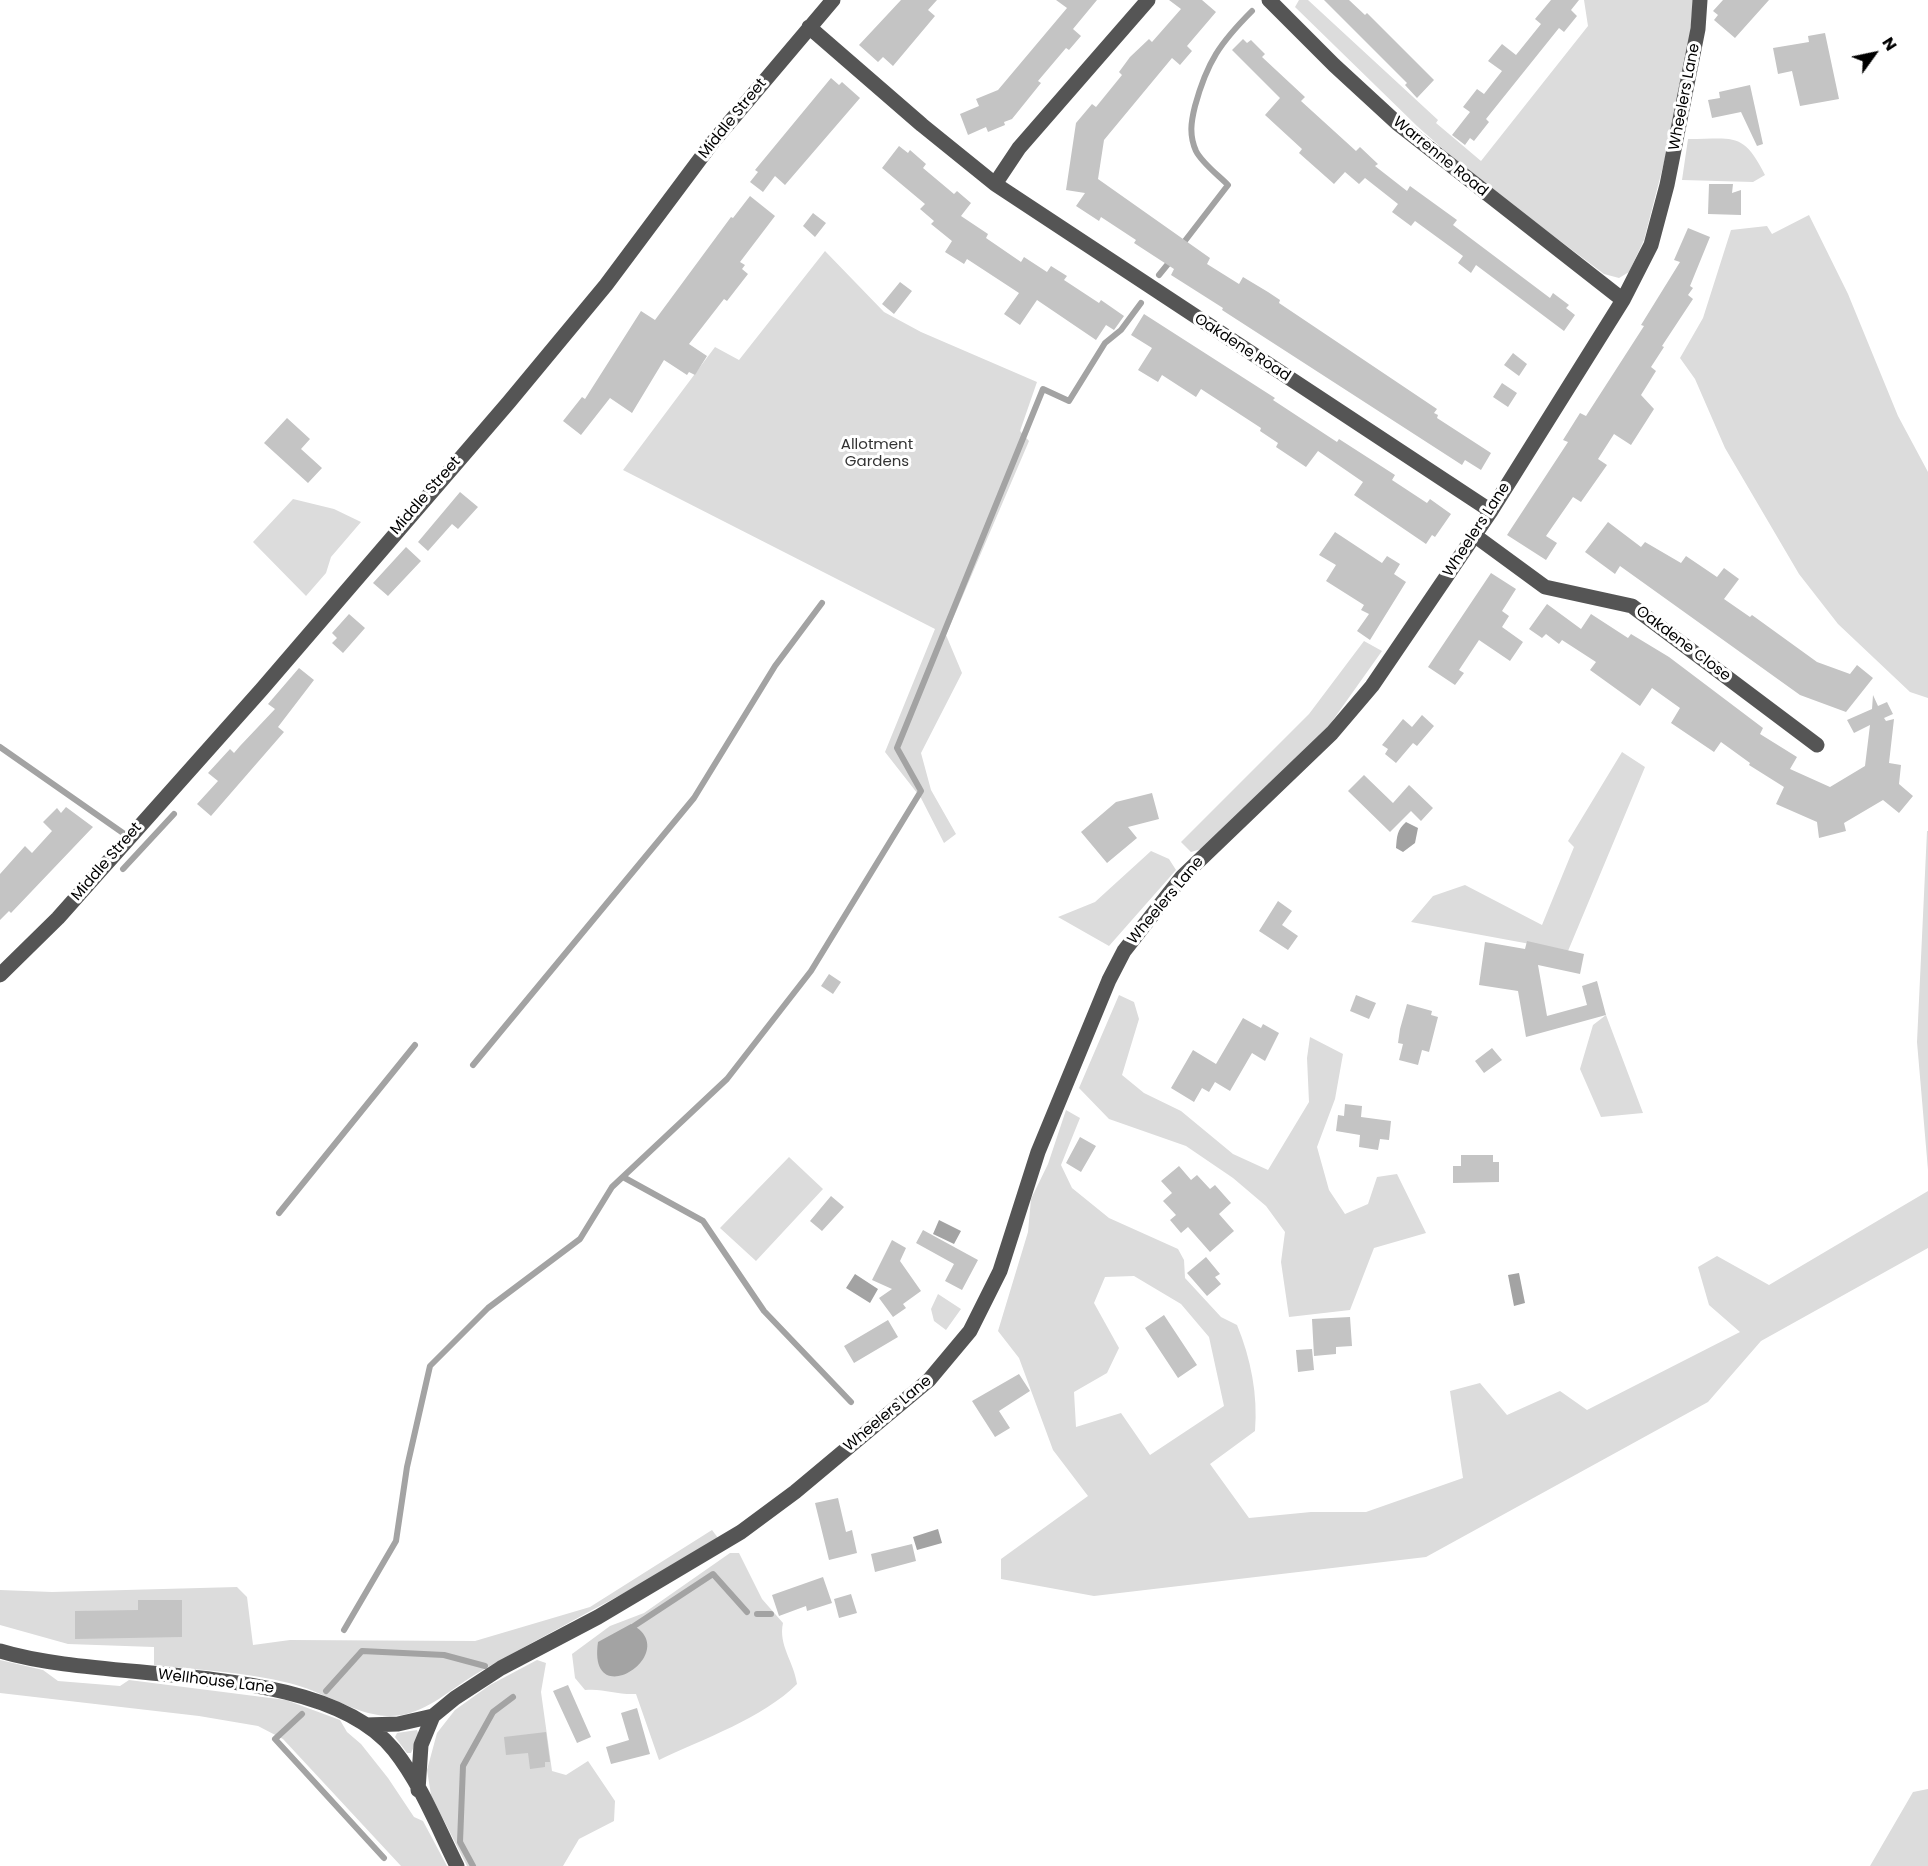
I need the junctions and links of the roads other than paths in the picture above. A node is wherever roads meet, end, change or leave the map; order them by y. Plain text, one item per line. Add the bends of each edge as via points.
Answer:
1 (833, 0) edge
2 (1148, 0) edge
3 (1269, 0) edge
4 (1700, 0) edge
5 (809, 27) junction
6 (995, 184) junction
7 (1623, 300) junction
8 (1491, 511) junction
9 (1474, 535) junction
10 (1817, 745) dead end
11 (0, 975) edge
12 (0, 1651) edge
13 (433, 1716) junction
14 (366, 1725) junction
15 (418, 1790) junction
16 (457, 1866) edge

1 - 5 street, Middle Street
2 - 6 street via 1019,148
3 - 7 street, Warrenne Road via 1397,123
4 - 7 street, Wheelers Lane via 1698,29 1667,186 1651,244
5 - 6 street, Oakdene Road
5 - 11 street, Middle Street via 509,402 262,689 58,918
6 - 8 street, Oakdene Road
7 - 8 street, Wheelers Lane
8 - 9 street, Wheelers Lane
9 - 10 street, Oakdene Close via 1545,587 1632,606
9 - 13 street, Wheelers Lane via 1365,694 1332,733 1182,877 1124,951 1038,1152 999,1271 970,1331 929,1380 741,1532 598,1617 501,1668
12 - 14 street, Wellhouse Lane via 70,1665 274,1688 322,1702
13 - 14 street, Wheelers Lane via 398,1724
13 - 15 street, Wheelers Lane via 421,1745
14 - 15 street, Wellhouse Lane via 394,1750
15 - 16 street, Wellhouse Lane

